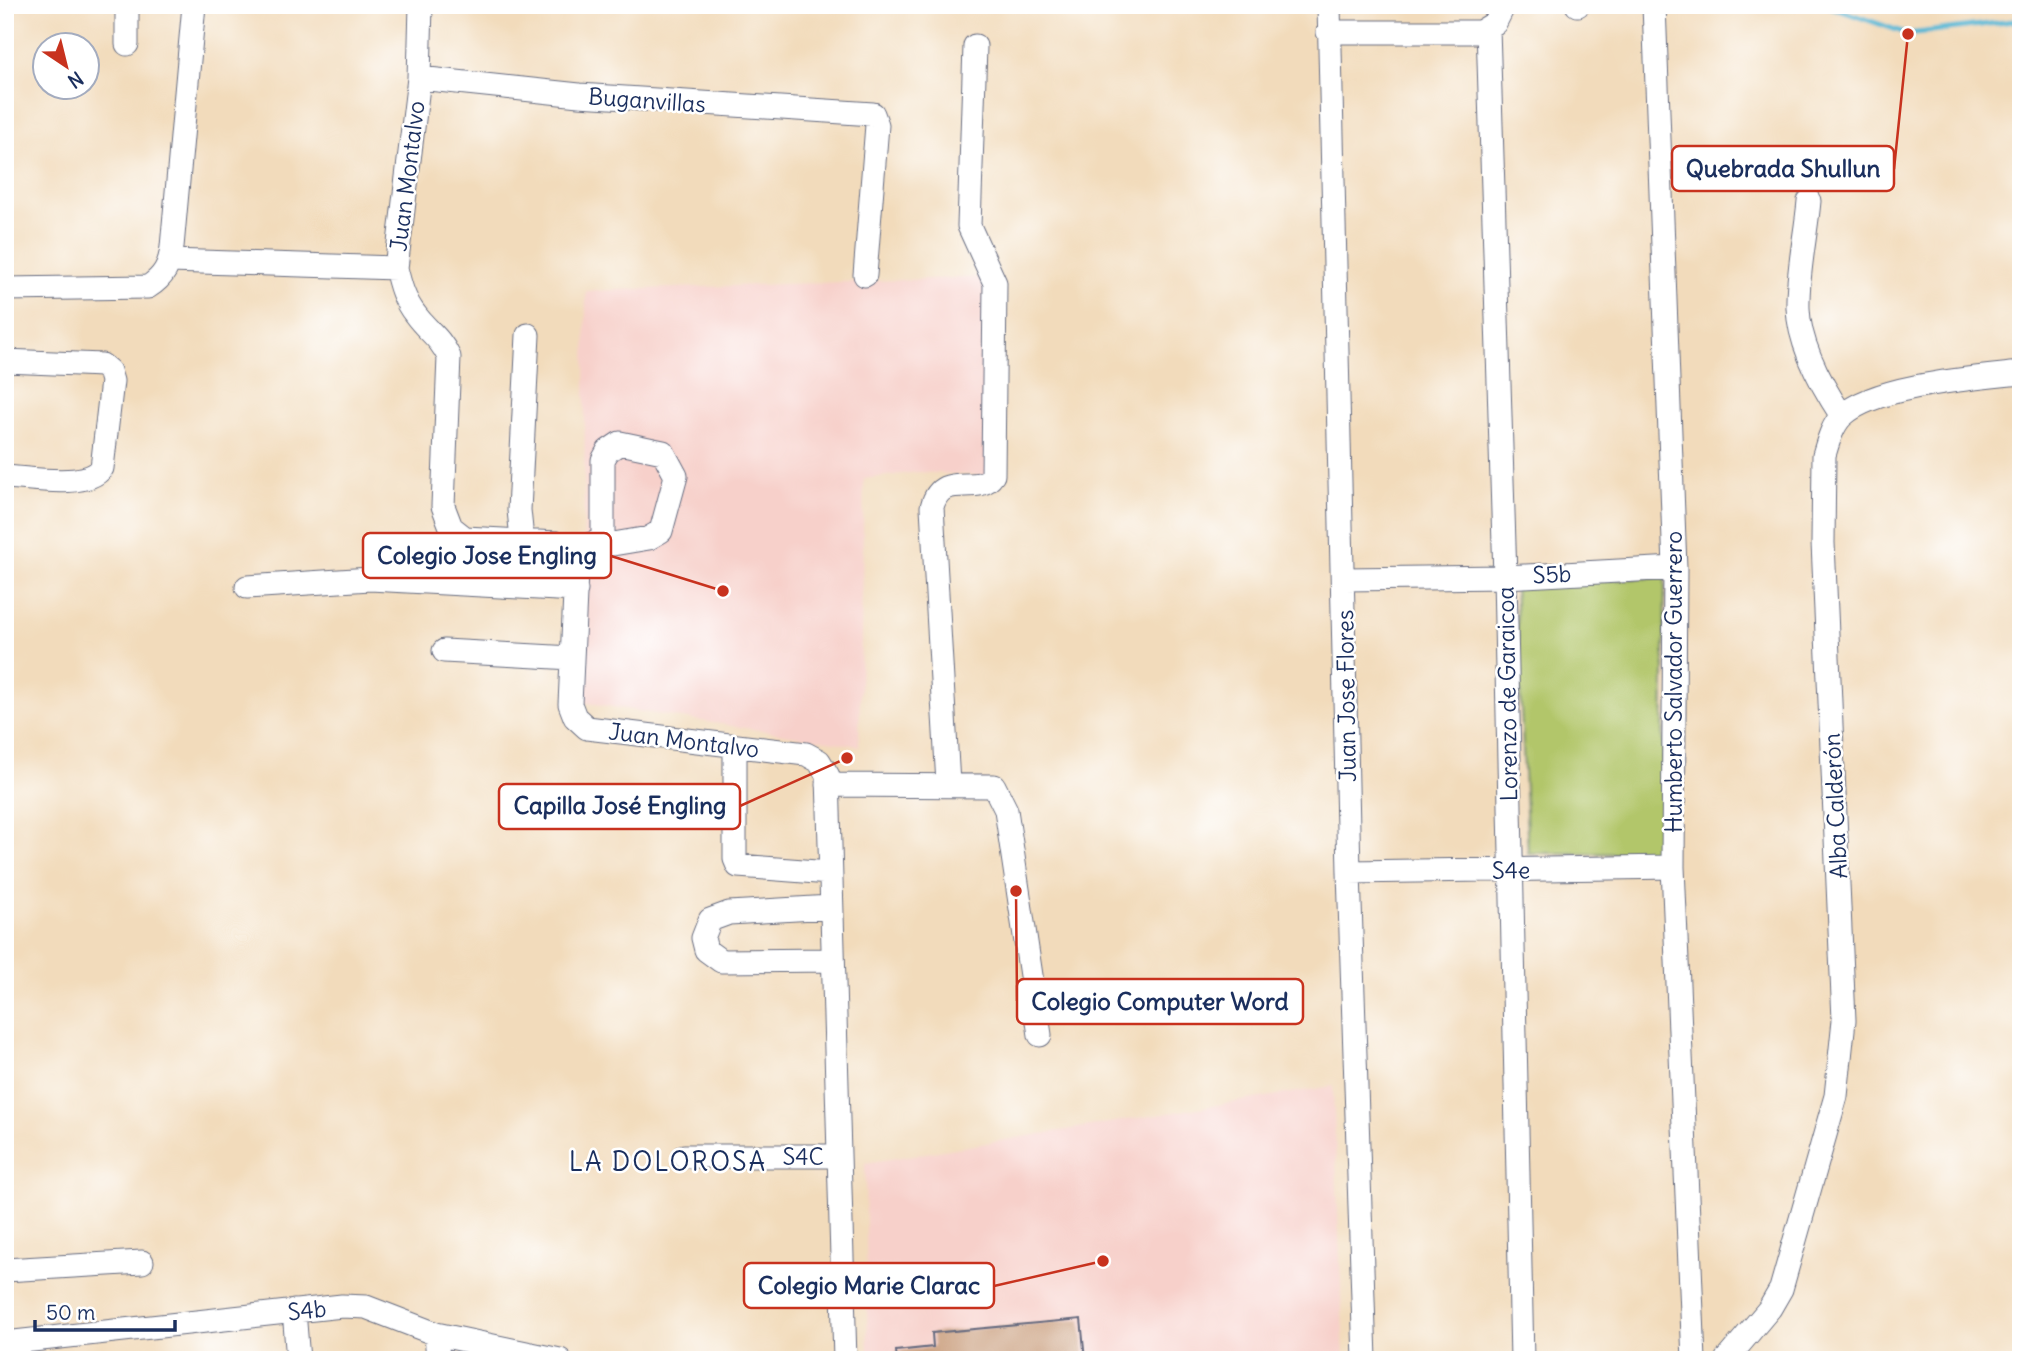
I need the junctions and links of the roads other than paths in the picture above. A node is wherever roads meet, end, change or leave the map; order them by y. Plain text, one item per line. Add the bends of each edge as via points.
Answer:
1 (127, 5) edge
2 (194, 5) edge
3 (421, 5) edge
4 (1329, 5) edge
5 (1504, 5) edge
6 (1654, 5) edge
7 (1488, 28) junction
8 (1328, 32) junction
9 (127, 44) dead end
10 (975, 46) dead end
11 (419, 78) junction
12 (1810, 201) dead end
13 (396, 268) junction
14 (166, 270) junction
15 (865, 275) dead end
16 (5, 289) edge
17 (528, 335) dead end
18 (5, 361) edge
19 (2021, 373) edge
20 (1843, 416) junction
21 (5, 477) edge
22 (522, 539) junction
23 (603, 541) junction
24 (570, 552) junction
25 (1675, 568) junction
26 (1505, 577) junction
27 (1345, 579) junction
28 (247, 587) dead end
29 (576, 590) junction
30 (444, 651) dead end
31 (572, 658) junction
32 (735, 746) junction
33 (948, 784) junction
34 (828, 785) junction
35 (1673, 867) junction
36 (1510, 871) junction
37 (1349, 872) junction
38 (830, 873) junction
39 (831, 907) junction
40 (833, 960) junction
41 (1040, 1035) dead end
42 (684, 1156) dead end
43 (839, 1156) junction
44 (142, 1262) dead end
45 (5, 1270) edge
46 (294, 1311) junction
47 (436, 1334) junction
48 (5, 1343) edge
49 (298, 1360) edge
50 (438, 1360) edge
51 (560, 1360) edge
52 (845, 1360) edge
53 (1365, 1360) edge
54 (1522, 1360) edge
55 (1693, 1360) edge
56 (1726, 1360) edge

1 - 9 street
2 - 14 street
3 - 11 street, Juan Montalvo
4 - 8 street, Juan Jose Flores
5 - 7 street
6 - 25 street, Humberto Salvador Guerrero
7 - 8 street via 1480,32
7 - 26 street, Lorenzo de Garaicoa
8 - 27 street, Juan Jose Flores
10 - 33 street via 969,226 995,283 993,466 989,482 950,485 934,498 932,507
11 - 13 street, Juan Montalvo
11 - 15 street, Buganvillas via 579,95 876,116
12 - 20 street via 1798,308 1804,341
13 - 14 street
13 - 22 street, Juan Montalvo via 409,306 441,339 449,357 443,506 451,527 466,538
14 - 16 street via 148,286
17 - 22 street via 519,510
18 - 21 street via 102,365 112,381 102,468 97,475 79,481
19 - 20 street via 1875,396
20 - 56 street, Alba Calderón via 1824,455 1823,543 1844,1002 1836,1096 1780,1289 1770,1308
22 - 24 street, Juan Montalvo via 556,543
23 - 23 street via 613,544 649,538 661,531 676,476 663,452 620,443 608,451 603,460
23 - 24 street
24 - 29 street, Juan Montalvo
25 - 26 street, S5b
25 - 35 street, Humberto Salvador Guerrero
26 - 27 street, S5b
26 - 36 street, Lorenzo de Garaicoa
27 - 37 street, Juan Jose Flores
28 - 29 street via 370,579
29 - 31 street, Juan Montalvo
30 - 31 street
31 - 32 street, Juan Montalvo via 570,704 587,728
32 - 34 street, Juan Montalvo via 806,754 819,761
32 - 38 street via 738,866
33 - 34 street
33 - 41 street via 994,786 1002,796
34 - 38 street, Juan Montalvo
35 - 36 street, S4e
35 - 55 street, Humberto Salvador Guerrero
36 - 37 street, S4e
36 - 54 street, Lorenzo de Garaicoa
37 - 53 street, Juan Jose Flores
38 - 39 street, Juan Montalvo
39 - 40 street, Juan Montalvo
39 - 40 street via 729,913 710,920 703,938 706,950 721,961
40 - 43 street, Juan Montalvo
42 - 43 street, S4C
43 - 52 street, Juan Montalvo
44 - 45 street
46 - 47 street, S4b via 366,1307
46 - 48 street, S4b
46 - 49 street
47 - 50 street
47 - 51 street, S4b

